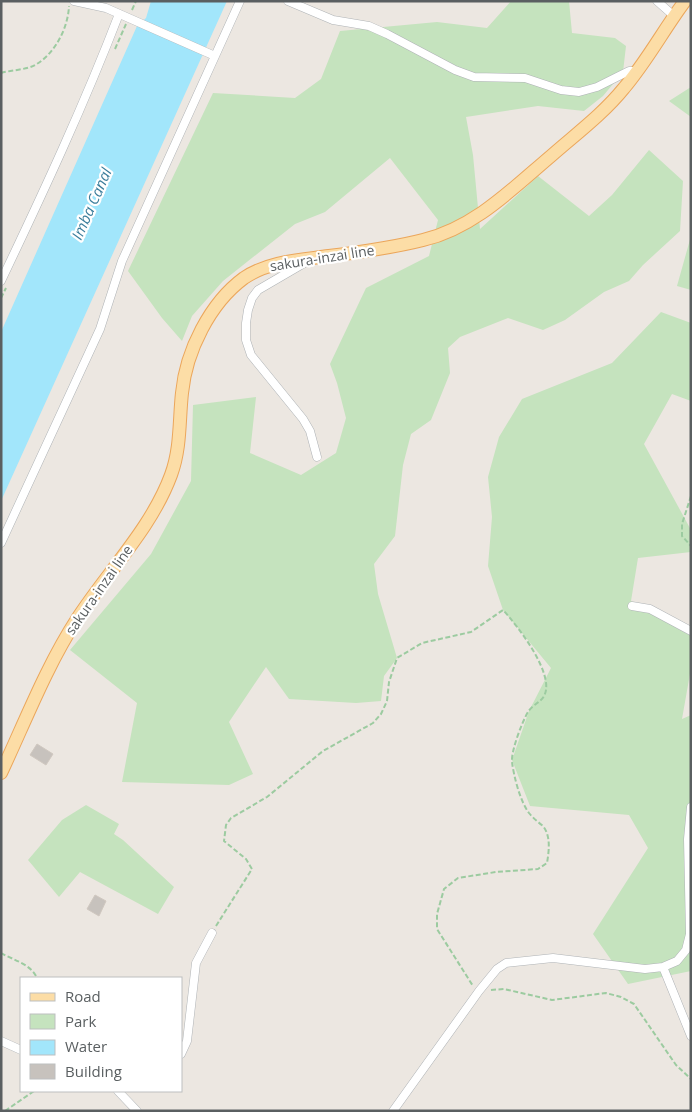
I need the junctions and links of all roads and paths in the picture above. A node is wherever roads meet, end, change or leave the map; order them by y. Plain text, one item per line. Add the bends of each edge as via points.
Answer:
1 (69, 1) edge
2 (74, 1) edge
3 (240, 1) edge
4 (288, 1) edge
5 (656, 1) edge
6 (685, 1) edge
7 (119, 14) junction
8 (674, 16) junction
9 (215, 56) junction
10 (636, 71) junction
11 (1, 73) edge
12 (314, 258) junction
13 (1, 281) edge
14 (317, 457) dead end
15 (691, 496) edge
16 (1, 543) edge
17 (691, 546) edge
18 (632, 606) dead end
19 (691, 631) edge
20 (1, 773) edge
21 (691, 806) edge
22 (212, 933) joint
23 (1, 953) edge
24 (663, 967) junction
25 (36, 977) edge
26 (479, 991) junction
27 (691, 1036) edge
28 (1, 1041) edge
29 (20, 1050) edge
30 (182, 1052) edge
31 (691, 1079) edge
32 (33, 1092) edge
33 (119, 1092) edge
34 (5, 1111) edge
35 (137, 1111) edge
36 (393, 1111) edge

1 - 11 path via 62,34 49,54 34,66
2 - 7 street
3 - 9 street
4 - 10 street via 332,20 369,26 455,70 474,76 525,78 561,90 579,92
5 - 8 street
6 - 8 main road, sakura-inzai line
7 - 9 street
7 - 13 street via 72,129
8 - 10 main road, sakura-inzai line
9 - 16 street via 122,260 100,329
10 - 12 main road, sakura-inzai line via 625,87 584,128 481,214 454,230 427,240
12 - 14 street via 258,290 252,298 246,340 251,355 303,419
12 - 20 main road, sakura-inzai line via 261,268 244,278 217,306 189,360 182,388 179,443 166,489 152,515 76,620
15 - 17 path via 682,524 682,536
18 - 19 street via 650,609
21 - 24 street via 688,839 690,934 686,950 677,961
22 - 26 path via 252,870 246,859 224,841 226,825 231,818 267,797 323,751 373,723 386,701 397,658 422,643 471,632 503,610 520,628 536,654 546,680 544,697 529,711 512,760 516,783 528,812 545,828 550,845 547,863 538,869 458,878 444,889 437,914 437,929 471,985
22 - 30 street via 196,963 187,1041
23 - 25 path via 26,966
24 - 26 street via 645,969 553,958 506,963
24 - 27 street
26 - 31 path via 504,989 552,1000 606,993 621,997 634,1004 676,1065
26 - 36 street
28 - 29 street
32 - 34 path
33 - 35 street

